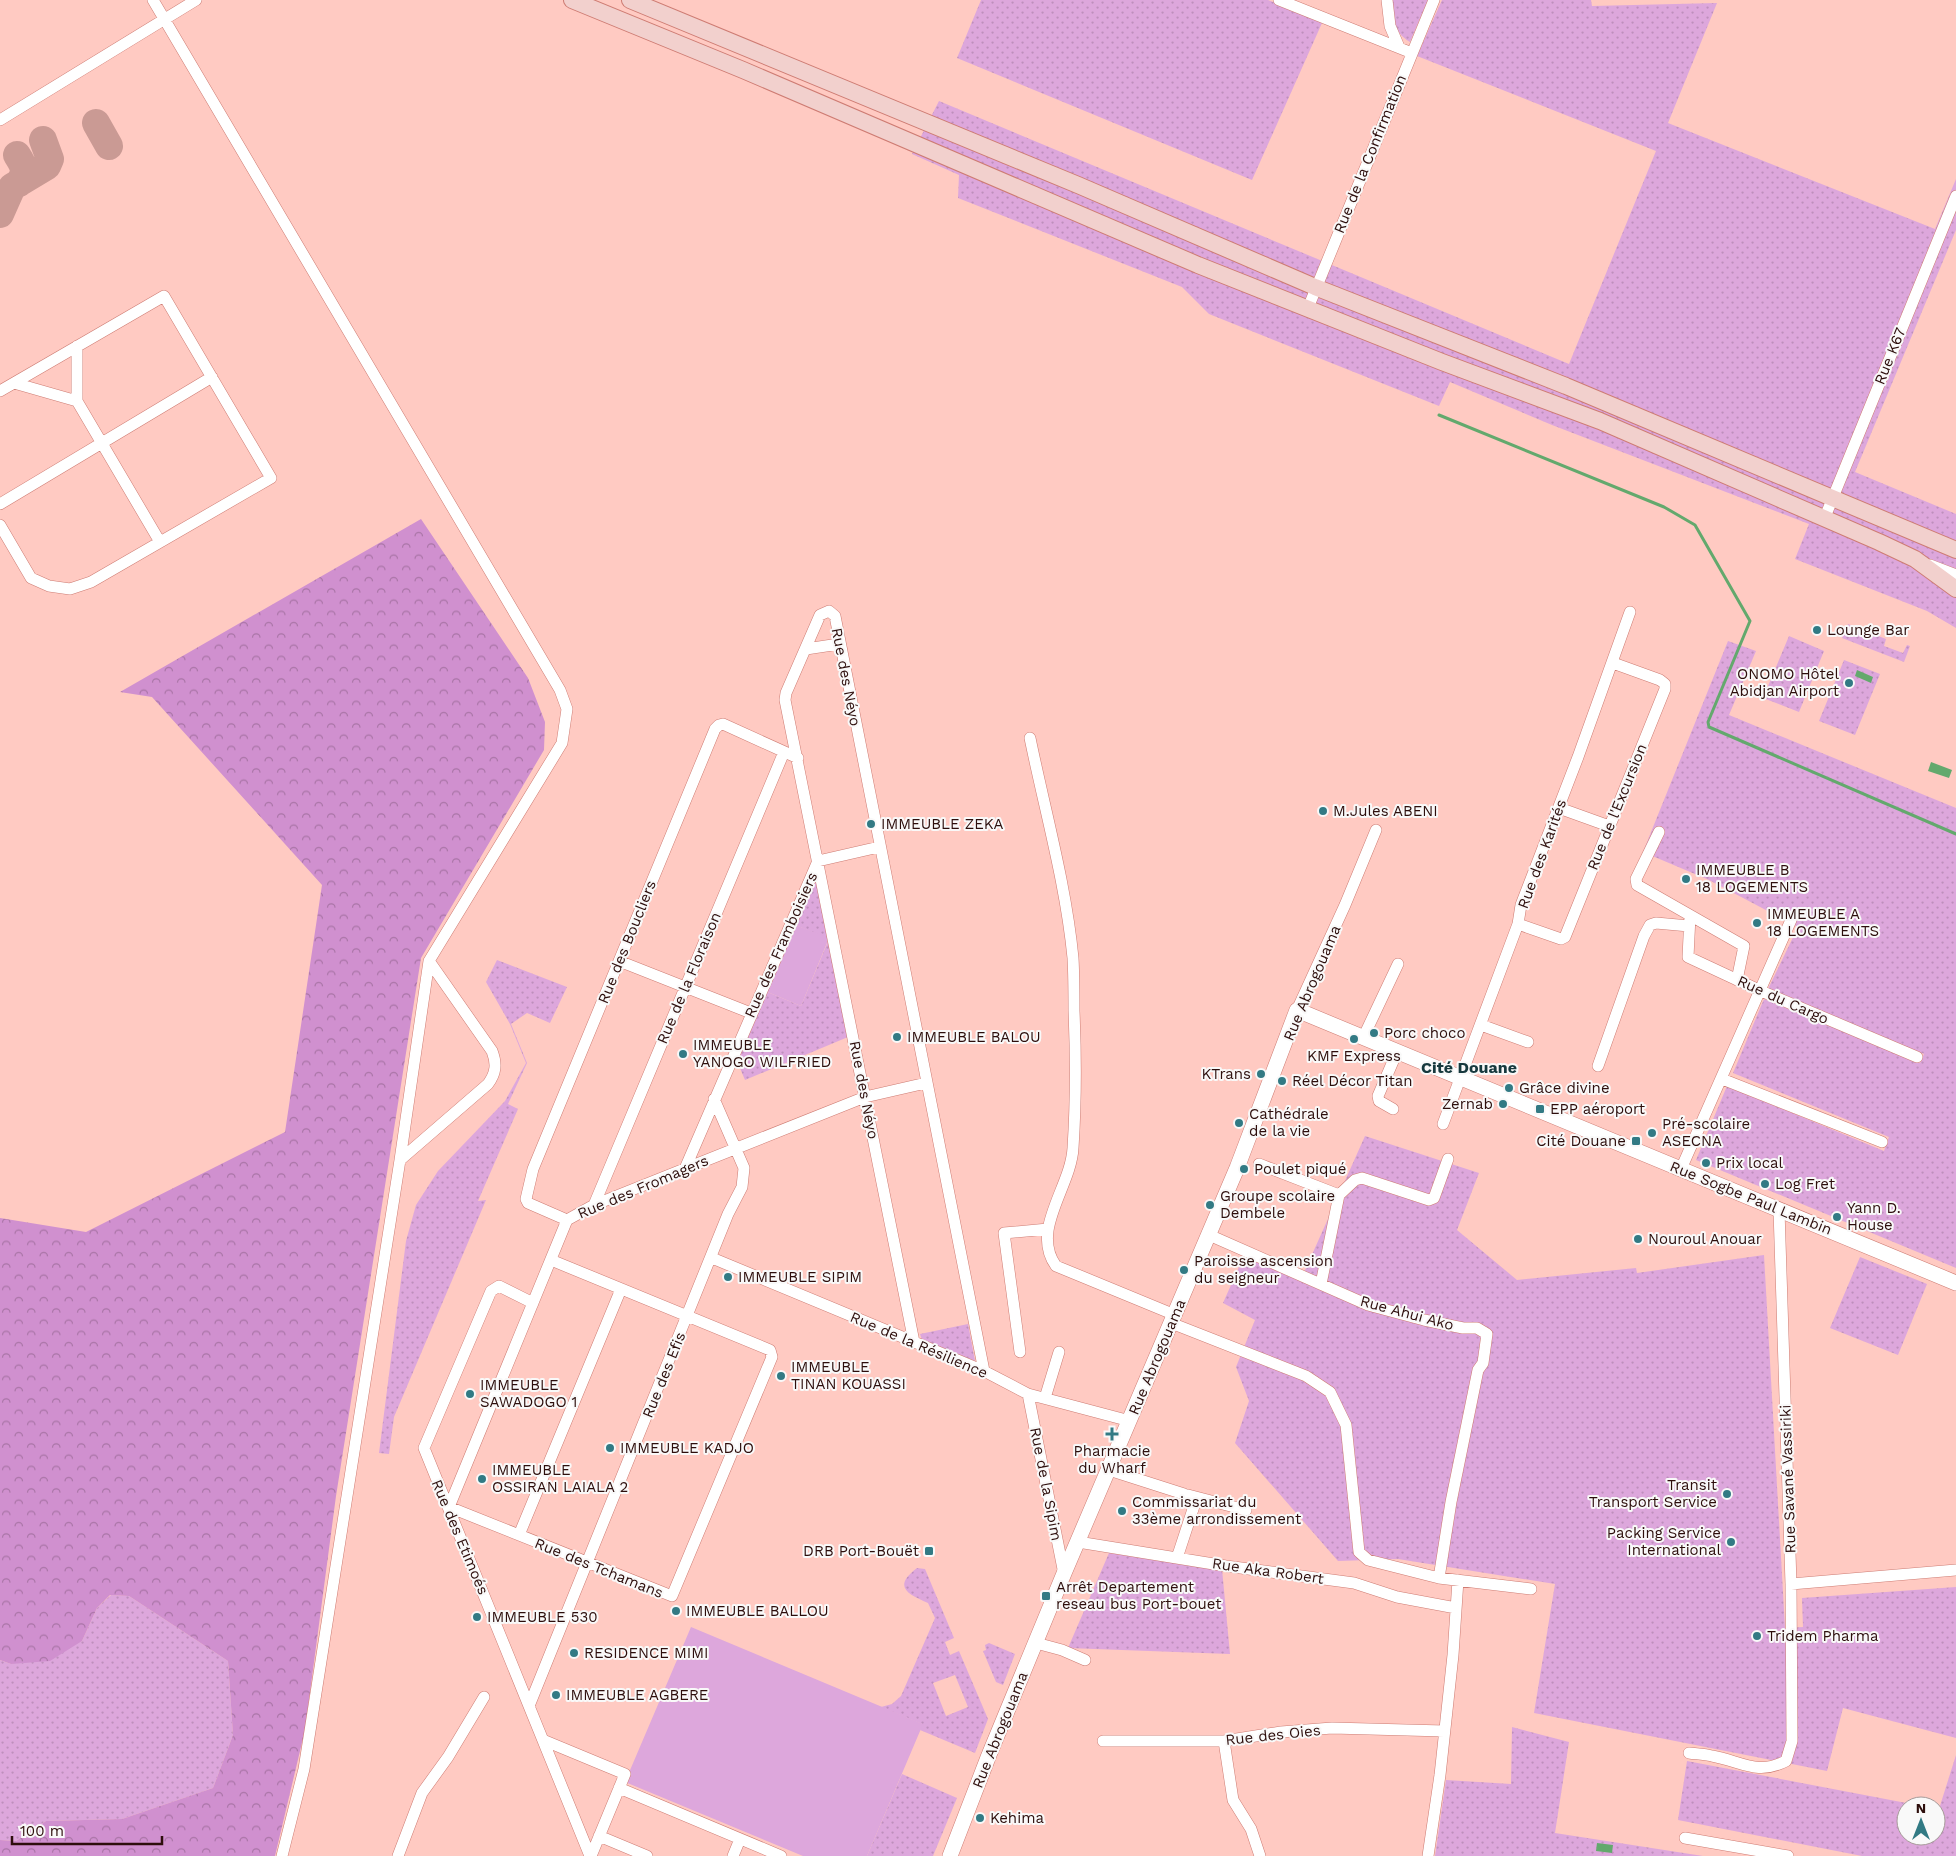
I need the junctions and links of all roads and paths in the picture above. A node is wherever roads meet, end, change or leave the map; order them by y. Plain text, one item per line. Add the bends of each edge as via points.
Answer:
1 (153, 0) edge
2 (196, 0) edge
3 (572, 0) edge
4 (630, 0) edge
5 (1279, 0) edge
6 (1387, 0) edge
7 (1434, 0) edge
8 (165, 19) junction
9 (1399, 47) junction
10 (1412, 53) junction
11 (0, 120) edge
12 (1956, 196) edge
13 (1184, 232) junction
14 (1173, 254) junction
15 (1315, 287) junction
16 (1308, 308) junction
17 (78, 346) junction
18 (212, 378) junction
19 (14, 383) junction
20 (0, 391) edge
21 (77, 401) junction
22 (102, 443) junction
23 (1833, 499) junction
24 (0, 504) edge
25 (1825, 517) junction
26 (1889, 522) junction
27 (0, 525) edge
28 (160, 542) junction
29 (1879, 542) junction
30 (1956, 550) edge
31 (1915, 559) junction
32 (1956, 575) edge
33 (1956, 589) edge
34 (1630, 612) dead end
35 (839, 644) junction
36 (806, 649) junction
37 (1613, 662) junction
38 (1030, 738) dead end
39 (784, 752) junction
40 (798, 758) junction
41 (1559, 808) junction
42 (1609, 826) junction
43 (1376, 830) dead end
44 (1659, 832) dead end
45 (879, 847) junction
46 (818, 861) junction
47 (1791, 920) dead end
48 (1690, 921) junction
49 (1518, 924) junction
50 (429, 960) junction
51 (619, 961) junction
52 (1398, 964) dead end
53 (1737, 980) junction
54 (685, 988) junction
55 (1760, 991) junction
56 (1297, 1010) junction
57 (751, 1013) junction
58 (1481, 1025) junction
59 (1363, 1038) junction
60 (1528, 1042) dead end
61 (1397, 1052) junction
62 (1918, 1056) dead end
63 (1598, 1066) dead end
64 (1722, 1079) junction
65 (1462, 1080) junction
66 (926, 1083) junction
67 (865, 1097) junction
68 (714, 1099) junction
69 (1393, 1109) dead end
70 (1444, 1124) dead end
71 (1882, 1142) dead end
72 (735, 1147) junction
73 (1448, 1158) dead end
74 (400, 1160) junction
75 (1259, 1164) dead end
76 (1681, 1169) junction
77 (684, 1171) junction
78 (1339, 1195) junction
79 (594, 1205) junction
80 (1780, 1210) junction
81 (567, 1220) junction
82 (1048, 1229) junction
83 (1209, 1236) junction
84 (712, 1258) junction
85 (551, 1260) junction
86 (1956, 1283) edge
87 (1322, 1284) junction
88 (621, 1289) junction
89 (533, 1303) junction
90 (687, 1317) junction
91 (1173, 1319) junction
92 (914, 1342) junction
93 (1020, 1352) dead end
94 (1060, 1352) dead end
95 (984, 1371) junction
96 (1028, 1394) junction
97 (1046, 1398) junction
98 (1130, 1420) junction
99 (1109, 1470) junction
100 (1184, 1494) junction
101 (449, 1507) junction
102 (1246, 1510) dead end
103 (519, 1535) junction
104 (1078, 1542) junction
105 (1178, 1558) junction
106 (588, 1563) junction
107 (1956, 1570) edge
108 (1064, 1574) junction
109 (1439, 1578) junction
110 (1458, 1580) junction
111 (1791, 1584) junction
112 (1531, 1589) dead end
113 (1456, 1608) junction
114 (1036, 1643) junction
115 (1084, 1660) dead end
116 (484, 1697) dead end
117 (529, 1706) junction
118 (1444, 1731) junction
119 (543, 1740) junction
120 (1103, 1741) dead end
121 (1224, 1741) junction
122 (1688, 1753) dead end
123 (619, 1788) junction
124 (599, 1836) junction
125 (1685, 1838) dead end
126 (740, 1839) junction
127 (1752, 1853) edge
128 (282, 1856) edge
129 (398, 1856) edge
130 (590, 1856) edge
131 (647, 1856) edge
132 (733, 1856) edge
133 (781, 1856) edge
134 (950, 1856) edge
135 (1260, 1856) edge
136 (1428, 1856) edge
137 (1788, 1856) edge

1 - 8 street
2 - 8 street
3 - 14 main road
4 - 13 main road
5 - 9 street
6 - 9 street via 1390,26
7 - 10 street, Rue de la Confirmation
8 - 11 street
8 - 50 street via 555,681 567,709 562,743
9 - 10 street
10 - 15 street, Rue de la Confirmation
12 - 23 street, Rue K67
13 - 14 main road
13 - 15 main road
14 - 16 main road
15 - 16 street, Rue de la Confirmation
15 - 23 main road via 1566,386
16 - 25 main road via 1600,421
17 - 18 street via 164,296
17 - 19 street
17 - 21 street
18 - 22 street
18 - 28 street via 271,478
19 - 20 street
19 - 21 street
21 - 22 street
22 - 24 street
22 - 28 street
23 - 25 street, Rue K67
23 - 26 main road
25 - 29 main road
26 - 29 main road
26 - 30 main road
27 - 28 street via 31,578 49,586 70,589 91,582
29 - 31 main road
31 - 32 street
31 - 33 main road
34 - 37 street, Rue des Karités
35 - 36 street
35 - 36 street, Rue des Néyo via 835,616 829,611 820,615
35 - 45 street, Rue des Néyo
36 - 40 street, Rue des Néyo via 786,700
37 - 41 street, Rue des Karités
37 - 42 street, Rue de l'Excursion via 1660,680 1665,689
38 - 82 street via 1073,960 1076,1069 1073,1150 1070,1169
39 - 40 street, Rue des Boucliers
39 - 51 street, Rue des Boucliers via 723,724 714,729
39 - 54 street, Rue de la Floraison
40 - 46 street, Rue des Néyo
41 - 42 street
41 - 49 street, Rue des Karités via 1521,905
42 - 49 street, Rue de l'Excursion via 1565,937 1561,939
43 - 56 street, Rue Abrogouama
44 - 48 street via 1636,879 1637,885
45 - 46 street, Rue des Framboisiers
45 - 66 street, Rue des Néyo
46 - 57 street, Rue des Framboisiers
46 - 67 street, Rue des Néyo
47 - 55 street
48 - 53 street, Rue du Cargo via 1688,957
48 - 53 street via 1744,946
48 - 63 street via 1650,925
49 - 58 street, Rue des Karités
50 - 74 street
50 - 74 street via 492,1051 495,1070 488,1084
51 - 54 street
51 - 81 street, Rue des Boucliers via 533,1169 526,1194 528,1203
52 - 59 street
53 - 55 street, Rue du Cargo
54 - 57 street
54 - 79 street, Rue de la Floraison
55 - 62 street, Rue du Cargo
55 - 64 street
56 - 59 street, Rue Sogbe Paul Lambin
56 - 83 street, Rue Abrogouama
57 - 68 street, Rue des Framboisiers
58 - 60 street
58 - 65 street, Rue des Karités
59 - 61 street, Rue Sogbe Paul Lambin
61 - 65 street, Rue Sogbe Paul Lambin
61 - 69 street via 1378,1096 1379,1101
64 - 71 street
64 - 76 street
65 - 70 street, Rue des Karités
65 - 76 street, Rue Sogbe Paul Lambin
66 - 67 street, Rue des Fromagers
66 - 95 street, Rue des Néyo
67 - 72 street, Rue des Fromagers
67 - 92 street, Rue des Néyo
68 - 72 street, Rue des Efis
68 - 77 street, Rue des Framboisiers
72 - 77 street, Rue des Fromagers
72 - 84 street, Rue des Efis via 744,1168 742,1187
73 - 78 street via 1434,1198 1429,1200 1362,1178 1355,1180
74 - 128 street via 304,1770
75 - 78 street
76 - 80 street, Rue Sogbe Paul Lambin
77 - 79 street, Rue des Fromagers
78 - 87 street
79 - 81 street, Rue des Fromagers
80 - 86 street, Rue Sogbe Paul Lambin
80 - 111 street, Rue Savané Vassiriki
81 - 85 street, Rue des Fromagers
82 - 91 street via 1049,1256 1056,1266
82 - 93 street via 1004,1233
83 - 87 street, Rue Ahui Ako
83 - 91 street, Rue Abrogouama
84 - 90 street, Rue des Efis
84 - 92 street, Rue de la Résilience
85 - 88 street, Rue des Tchamans
85 - 89 street, Rue des Fromagers
87 - 109 street, Rue Ahui Ako via 1368,1305 1424,1320 1477,1328 1487,1334 1451,1502
88 - 90 street, Rue des Tchamans
88 - 103 street
89 - 101 street, Rue des Fromagers
89 - 101 street, Rue des Etimoés via 498,1286 491,1290 426,1441 425,1454
90 - 106 street, Rue des Efis
90 - 106 street, Rue des Tchamans via 770,1350 772,1357 672,1596
91 - 98 street, Rue Abrogouama
91 - 109 street via 1306,1376 1330,1392 1346,1425 1359,1552 1368,1560
92 - 95 street, Rue de la Résilience
94 - 97 street
95 - 96 street, Rue de la Résilience
96 - 97 street, Rue de la Résilience
96 - 108 street, Rue de la Sipim
97 - 98 street, Rue de la Résilience
98 - 99 street, Rue Abrogouama
99 - 100 street
99 - 104 street, Rue Abrogouama
100 - 102 street
100 - 105 street via 1196,1503
101 - 103 street, Rue des Tchamans
101 - 117 street, Rue des Etimoés
103 - 106 street, Rue des Tchamans
104 - 105 street, Rue Aka Robert
104 - 108 street, Rue Abrogouama
105 - 113 street, Rue Aka Robert via 1354,1583 1397,1597
106 - 117 street, Rue des Efis
107 - 111 street
108 - 114 street, Rue Abrogouama
109 - 110 street
110 - 112 street
110 - 113 street
111 - 122 street, Rue Savané Vassiriki via 1792,1741 1786,1761 1774,1767 1761,1768
113 - 118 street
114 - 115 street
114 - 134 street, Rue Abrogouama
116 - 129 street via 422,1793
117 - 119 street, Rue des Etimoés
118 - 121 street, Rue des Oies via 1332,1728
118 - 136 street
119 - 123 street via 625,1774
119 - 130 street, Rue des Etimoés
120 - 121 street, Rue des Oies
121 - 135 street via 1232,1800 1251,1829
123 - 124 street
123 - 126 street
124 - 130 street
124 - 131 street
125 - 127 street
126 - 132 street
126 - 133 street
127 - 137 street

